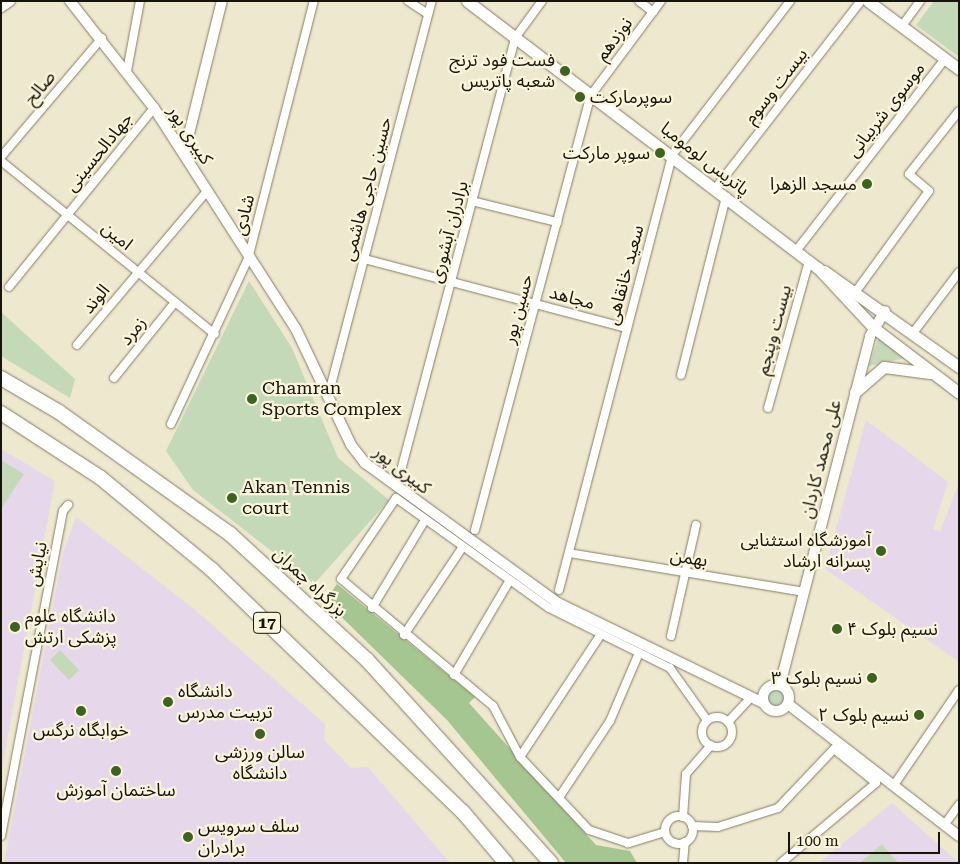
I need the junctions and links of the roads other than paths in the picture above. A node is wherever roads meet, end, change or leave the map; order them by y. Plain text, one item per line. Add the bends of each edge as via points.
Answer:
1 (10, 1) edge
2 (70, 1) edge
3 (140, 1) edge
4 (222, 1) edge
5 (314, 1) edge
6 (408, 1) edge
7 (432, 1) edge
8 (467, 1) edge
9 (542, 1) edge
10 (639, 1) edge
11 (661, 1) edge
12 (790, 1) edge
13 (860, 1) edge
14 (868, 1) edge
15 (920, 1) edge
16 (1, 7) edge
17 (653, 12) junction
18 (428, 14) junction
19 (902, 26) junction
20 (102, 38) junction
21 (515, 38) junction
22 (945, 59) junction
23 (959, 69) edge
24 (127, 71) junction
25 (591, 95) junction
26 (154, 108) junction
27 (959, 111) edge
28 (184, 154) junction
29 (672, 155) junction
30 (1, 159) edge
31 (715, 189) junction
32 (207, 191) junction
33 (726, 198) junction
34 (472, 201) junction
35 (67, 214) junction
36 (557, 222) junction
37 (796, 251) junction
38 (364, 258) junction
39 (248, 259) junction
40 (809, 260) junction
41 (818, 268) junction
42 (138, 272) junction
43 (959, 272) edge
44 (451, 282) junction
45 (9, 287) dead end
46 (857, 290) junction
47 (175, 302) junction
48 (535, 304) junction
49 (885, 312) junction
50 (627, 328) junction
51 (874, 328) junction
52 (913, 333) junction
53 (215, 334) junction
54 (77, 345) dead end
55 (959, 367) edge
56 (933, 373) junction
57 (681, 375) dead end
58 (1, 378) edge
59 (114, 378) dead end
60 (331, 385) dead end
61 (855, 392) junction
62 (959, 393) edge
63 (768, 408) dead end
64 (1, 412) edge
65 (171, 424) dead end
66 (399, 478) dead end
67 (68, 505) dead end
68 (425, 520) junction
69 (696, 525) dead end
70 (475, 530) dead end
71 (462, 548) junction
72 (569, 553) junction
73 (686, 572) junction
74 (510, 580) junction
75 (559, 590) dead end
76 (804, 592) junction
77 (372, 608) junction
78 (601, 634) junction
79 (404, 635) junction
80 (671, 636) dead end
81 (639, 653) junction
82 (454, 675) junction
83 (780, 686) junction
84 (959, 690) edge
85 (751, 697) junction
86 (763, 703) junction
87 (788, 704) junction
88 (707, 720) junction
89 (728, 722) junction
90 (710, 745) junction
91 (520, 757) junction
92 (894, 785) junction
93 (560, 796) junction
94 (959, 805) edge
95 (683, 817) junction
96 (945, 824) junction
97 (692, 826) junction
98 (666, 832) junction
99 (1, 836) edge
100 (959, 836) edge
101 (686, 842) junction
102 (506, 863) edge
103 (551, 863) edge
104 (683, 863) edge
105 (782, 863) edge

1 - 16 street
2 - 20 street, کبیری پور
3 - 24 street
4 - 28 street
5 - 39 street, شادی
6 - 18 street
7 - 18 street, حسین حاجی هاشمی
8 - 21 main road, پاتریس لومومبا
9 - 21 street, برادران آبشوری
10 - 17 street
11 - 17 street, نوزدهم
12 - 29 street, سعید خانقاهی
13 - 31 street, بیست وسوم
14 - 19 main road
15 - 19 street
17 - 25 street, نوزدهم
18 - 38 street, حسین حاجی هاشمی
19 - 22 main road
20 - 24 street, کبیری پور
20 - 30 street, صالح
21 - 25 main road, پاتریس لومومبا
21 - 34 street, برادران آبشوری
22 - 23 main road
22 - 37 street, موسوی شربیانی
24 - 26 street, کبیری پور
25 - 29 main road, پاتریس لومومبا
25 - 36 street, حسین پور
26 - 28 street, کبیری پور
26 - 35 street, جهادالحسینی
27 - 46 street via 910,174 929,191
28 - 32 street, کبیری پور
29 - 31 main road, پاتریس لومومبا
29 - 50 street, سعید خانقاهی
30 - 35 street, امین
31 - 33 main road, پاتریس لومومبا
32 - 39 street, کبیری پور
32 - 42 street, الوند
33 - 37 main road, پاتریس لومومبا
33 - 57 street
34 - 36 street
34 - 44 street, برادران آبشوری
35 - 42 street, امین
35 - 45 street, جهادالحسینی
36 - 48 street, حسین پور
37 - 40 main road, پاتریس لومومبا
38 - 44 street, مجاهد
38 - 60 street, حسین حاجی هاشمی
39 - 53 street, شادی
39 - 85 street, کبیری پور via 301,337 351,445 374,472 556,602
40 - 41 main road, پاتریس لومومبا
40 - 63 street, بیست وپنجم
41 - 46 main road
41 - 51 main road, پاتریس لومومبا
42 - 47 street, امین
42 - 54 street, الوند
43 - 52 street
44 - 48 street, مجاهد
44 - 66 street, برادران آبشوری
46 - 49 main road
47 - 53 street, امین
47 - 59 street, زمرد
48 - 50 street, مجاهد
48 - 70 street, حسین پور
49 - 51 street, علی محمد کاردان
49 - 52 main road
50 - 72 street, سعید خانقاهی
51 - 56 main road, پاتریس لومومبا
51 - 61 street, علی محمد کاردان
52 - 55 main road
53 - 65 street, شادی
56 - 61 main road via 884,367
56 - 62 main road, پاتریس لومومبا
58 - 103 highway, بزرگراه چمران / 17 via 59,412 230,534 367,660
61 - 76 street, علی محمد کاردان
64 - 102 highway, 17 via 100,478 211,569 463,812
67 - 99 street, نیایش via 63,511
68 - 71 street
68 - 77 street
68 - 77 street via 396,498 341,579
69 - 73 street
71 - 74 street
71 - 79 street
72 - 73 street, بهمن
72 - 75 street, سعید خانقاهی
73 - 76 street, بهمن
73 - 80 street
74 - 78 street via 549,608
74 - 82 street
76 - 83 street, علی محمد کاردان
77 - 79 street
78 - 81 street
78 - 91 street
79 - 82 street
81 - 88 street via 670,668
81 - 93 street via 610,721
82 - 91 street via 493,706
83 - 86 street via 768,687
83 - 87 street via 789,695
84 - 92 street
85 - 86 street, کبیری پور
85 - 89 street
86 - 87 street via 773,712
87 - 92 street
88 - 89 street via 716,717
88 - 90 street via 702,734
89 - 90 street via 729,740
90 - 95 street via 686,774
91 - 93 street
92 - 96 street
93 - 98 street via 589,830 628,843
94 - 96 street
95 - 97 street
95 - 98 street via 670,819
96 - 100 street
97 - 101 street
97 - 105 street via 718,827 778,808 834,748 876,783
98 - 101 street via 673,842
101 - 104 street

